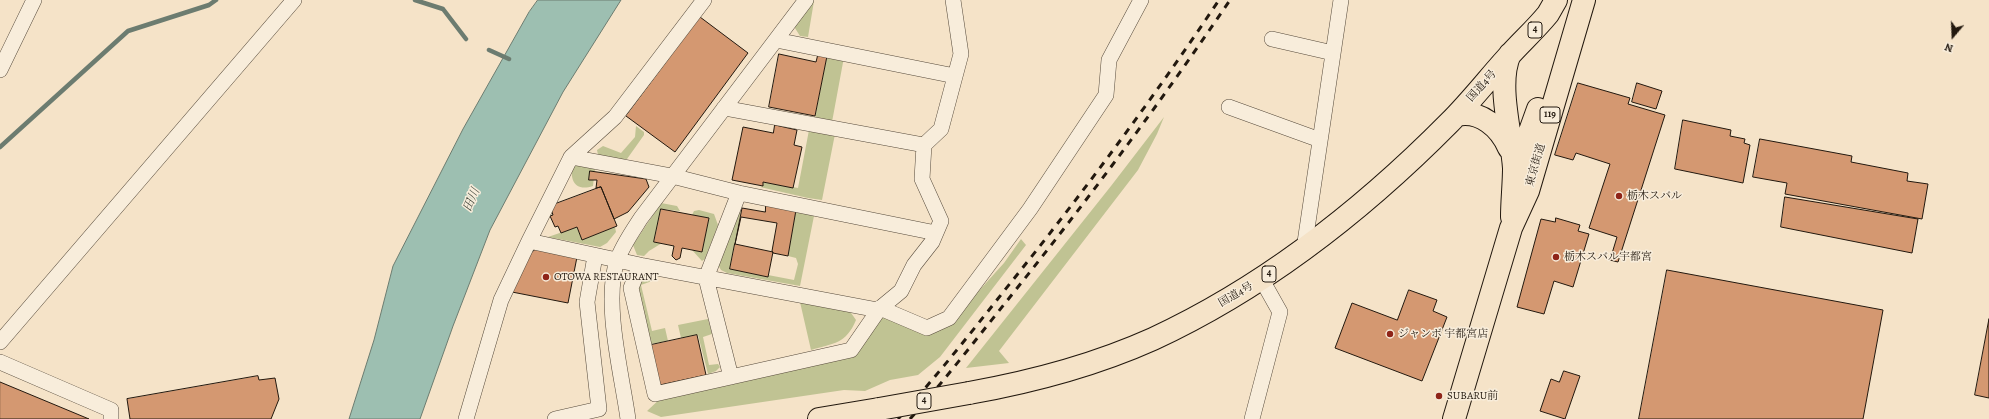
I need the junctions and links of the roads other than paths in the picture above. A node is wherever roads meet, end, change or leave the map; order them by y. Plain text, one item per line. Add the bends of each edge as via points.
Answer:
1 (34, 0) edge
2 (294, 0) edge
3 (704, 0) edge
4 (806, 0) edge
5 (953, 0) edge
6 (1141, 0) edge
7 (1341, 0) edge
8 (1541, 0) edge
9 (1556, 0) edge
10 (1583, 4) edge
11 (1272, 39) dead end
12 (776, 40) junction
13 (1333, 53) junction
14 (1508, 56) junction
15 (0, 70) edge
16 (956, 76) junction
17 (1229, 107) dead end
18 (724, 108) junction
19 (1457, 115) junction
20 (1320, 140) junction
21 (924, 145) junction
22 (571, 157) junction
23 (1512, 160) junction
24 (672, 176) junction
25 (739, 193) junction
26 (1511, 228) junction
27 (936, 233) junction
28 (529, 241) junction
29 (1304, 249) junction
30 (595, 256) junction
31 (617, 261) junction
32 (640, 265) junction
33 (706, 278) junction
34 (1262, 280) junction
35 (880, 308) junction
36 (0, 342) edge
37 (0, 362) edge
38 (730, 377) junction
39 (111, 419) edge
40 (466, 419) edge
41 (555, 419) edge
42 (628, 419) edge
43 (819, 419) edge
44 (1252, 419) edge
45 (1454, 419) edge

1 - 15 street
2 - 36 street
3 - 22 street via 615,117
4 - 12 street
5 - 16 street via 961,54
6 - 35 street via 1109,60 1106,95 1030,209 949,318 927,328
7 - 13 street
8 - 14 highway, 東京街道 / 4
9 - 14 highway, 国道4号 / 4 via 1548,14
10 - 23 highway, 東京街道 / 119 via 1571,13 1564,23 1534,122
10 - 26 highway, 東京街道 / 119 via 1528,191
11 - 13 street
12 - 16 street
12 - 18 street
13 - 20 street
14 - 19 highway, 国道4号 / 4
14 - 23 highway, 東京街道 / 119 via 1505,104
16 - 21 street via 941,129
17 - 20 street
18 - 21 street
18 - 24 street
19 - 23 highway via 1472,114 1491,123 1504,137
19 - 29 highway, 国道4号 / 4 via 1343,220
20 - 29 street
21 - 27 street via 922,179 941,221
22 - 24 street
22 - 28 street
23 - 26 highway, 東京街道 / 119
24 - 25 street
24 - 31 street via 628,238
25 - 27 street
25 - 33 street
26 - 45 highway, 東京街道 / 119
27 - 35 street via 914,265 901,291
28 - 30 street
28 - 40 street via 501,300
29 - 34 highway, 国道4号 / 4
30 - 31 street
30 - 41 street via 588,302 599,410
31 - 32 street
31 - 42 street via 613,276 611,308
32 - 33 street
32 - 38 street via 631,288 655,394
33 - 35 street via 878,310
33 - 38 street
34 - 43 highway, 国道4号 / 4, bridge via 1152,339 1035,379
34 - 44 street via 1280,312
35 - 38 street via 851,350
37 - 39 street via 111,410

